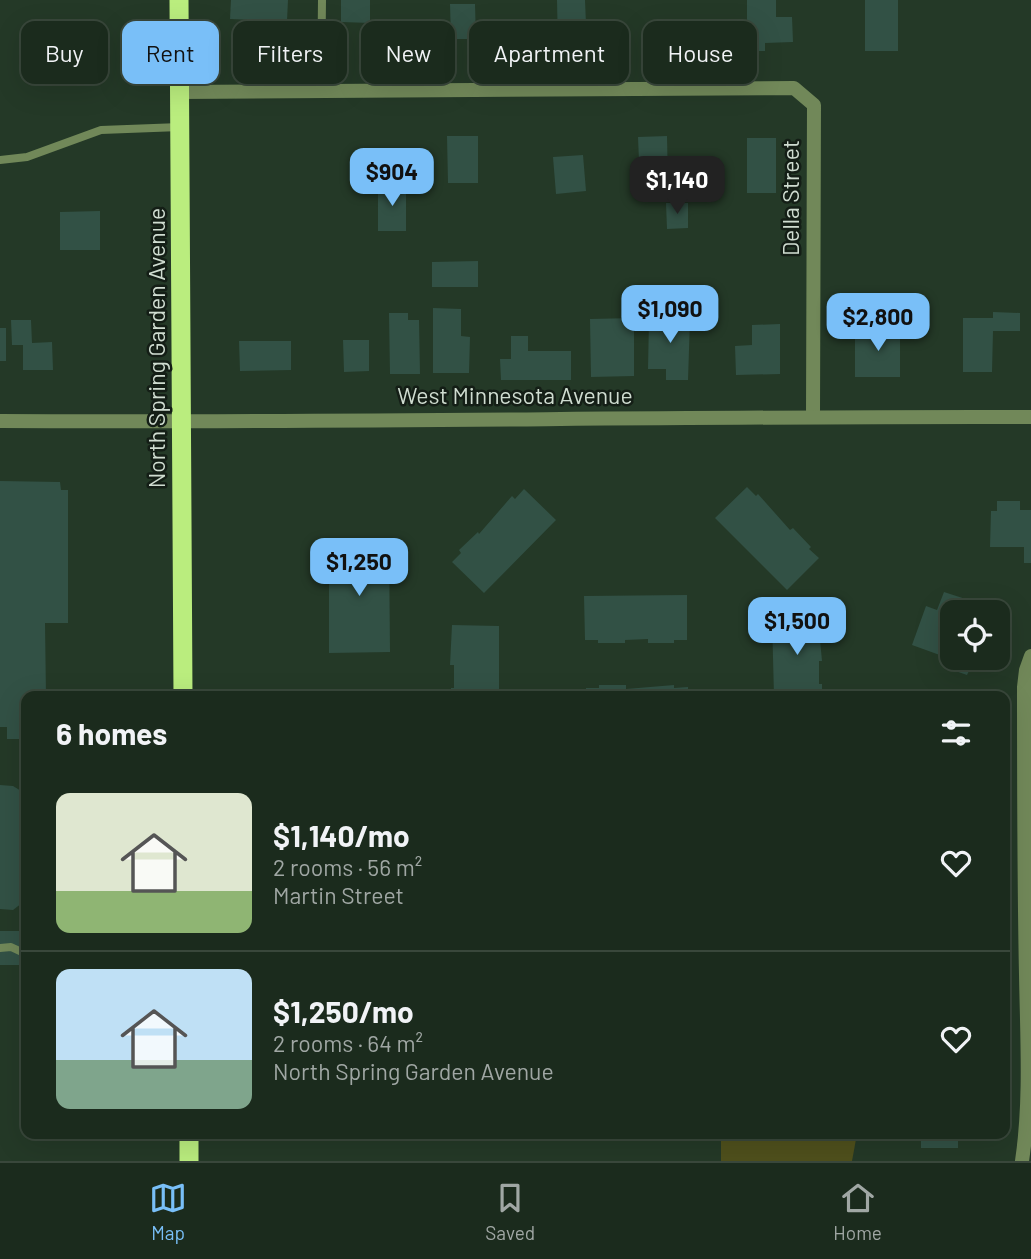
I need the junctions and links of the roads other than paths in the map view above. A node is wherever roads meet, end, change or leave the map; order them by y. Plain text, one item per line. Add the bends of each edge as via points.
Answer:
1 (179, 0) edge
2 (321, 0) edge
3 (321, 91) junction
4 (179, 92) junction
5 (180, 127) junction
6 (0, 160) edge
7 (813, 416) junction
8 (1031, 417) edge
9 (0, 421) edge
10 (182, 422) junction
11 (1031, 656) edge
12 (183, 691) edge
13 (1028, 897) edge
14 (0, 948) edge
15 (21, 952) edge
16 (189, 1139) edge
17 (189, 1161) edge
18 (1022, 1161) edge

1 - 4 highway, North Spring Garden Avenue
2 - 3 lane
3 - 4 street
3 - 7 street, Della Street via 794,88 814,105
4 - 5 highway, North Spring Garden Avenue
5 - 6 lane via 102,130 27,158
5 - 10 highway, North Spring Garden Avenue
7 - 8 street, West Minnesota Avenue
7 - 10 street, West Minnesota Avenue
9 - 10 street, West Minnesota Avenue
10 - 12 highway, North Spring Garden Avenue
11 - 13 street via 1024,687
13 - 18 street via 1028,1096
14 - 15 lane
16 - 17 highway

